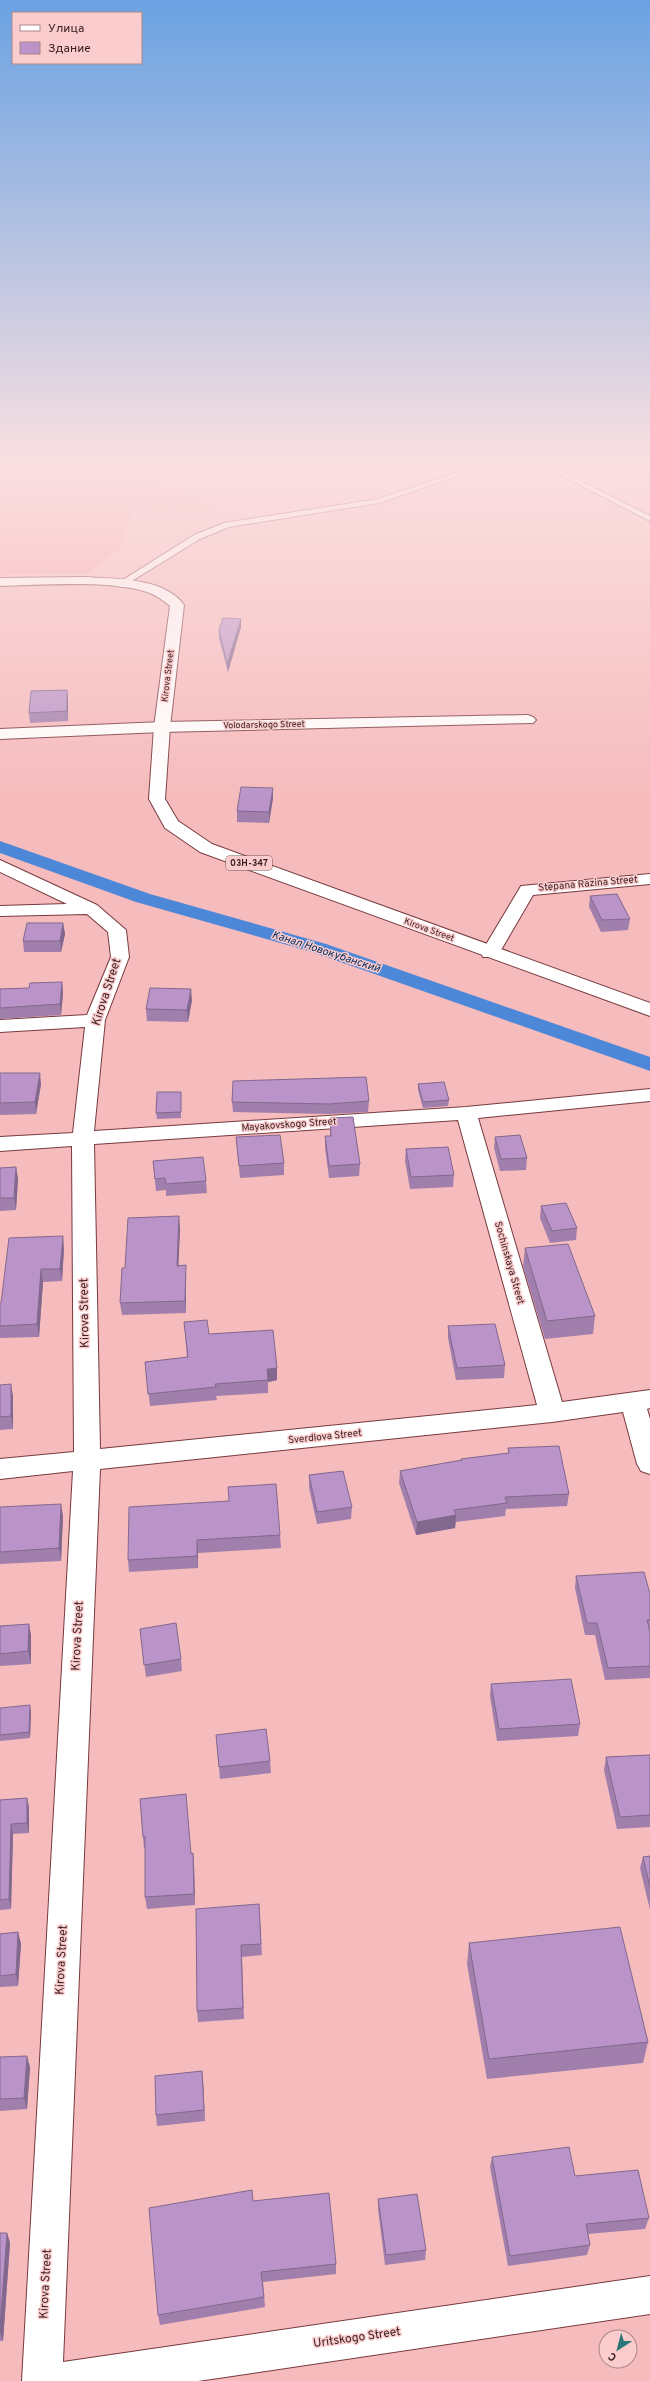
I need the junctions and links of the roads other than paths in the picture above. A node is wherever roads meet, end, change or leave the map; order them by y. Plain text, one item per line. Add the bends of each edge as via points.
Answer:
1 (127, 580) edge
2 (0, 582) edge
3 (119, 585) junction
4 (528, 720) dead end
5 (162, 727) junction
6 (0, 734) edge
7 (0, 866) edge
8 (650, 879) edge
9 (92, 909) junction
10 (0, 911) edge
11 (490, 953) junction
12 (650, 1010) edge
13 (96, 1020) junction
14 (0, 1026) edge
15 (650, 1095) edge
16 (466, 1113) junction
17 (83, 1139) junction
18 (0, 1144) edge
19 (641, 1400) edge
20 (552, 1413) junction
21 (87, 1461) junction
22 (650, 1464) edge
23 (0, 1469) edge
24 (650, 2295) edge
25 (42, 2381) edge
26 (64, 2381) edge

1 - 3 lane
2 - 3 street, Kirova Street / 03Н-347 via 67,581
3 - 5 street, Kirova Street / 03Н-347 via 162,593 177,605
4 - 5 street, Volodarskogo Street
5 - 6 street, Volodarskogo Street
5 - 11 street, Kirova Street / 03Н-347 via 157,799 171,824 206,848
7 - 9 street, Kirova Street
8 - 11 street, Stepana Razina Street via 527,890
9 - 10 street
9 - 13 street, Kirova Street via 117,930 120,957
11 - 12 street, Kirova Street / 03Н-347
13 - 14 street
13 - 17 street, Kirova Street
15 - 16 street, Mayakovskogo Street
16 - 17 street, Mayakovskogo Street
16 - 20 street, Sochinskaya Street
17 - 18 street, Mayakovskogo Street
17 - 21 street, Kirova Street
19 - 20 street, Sverdlova Street
19 - 22 street
20 - 21 street, Sverdlova Street
21 - 23 street, Sverdlova Street
21 - 25 street, Kirova Street
24 - 26 street, Uritskogo Street

